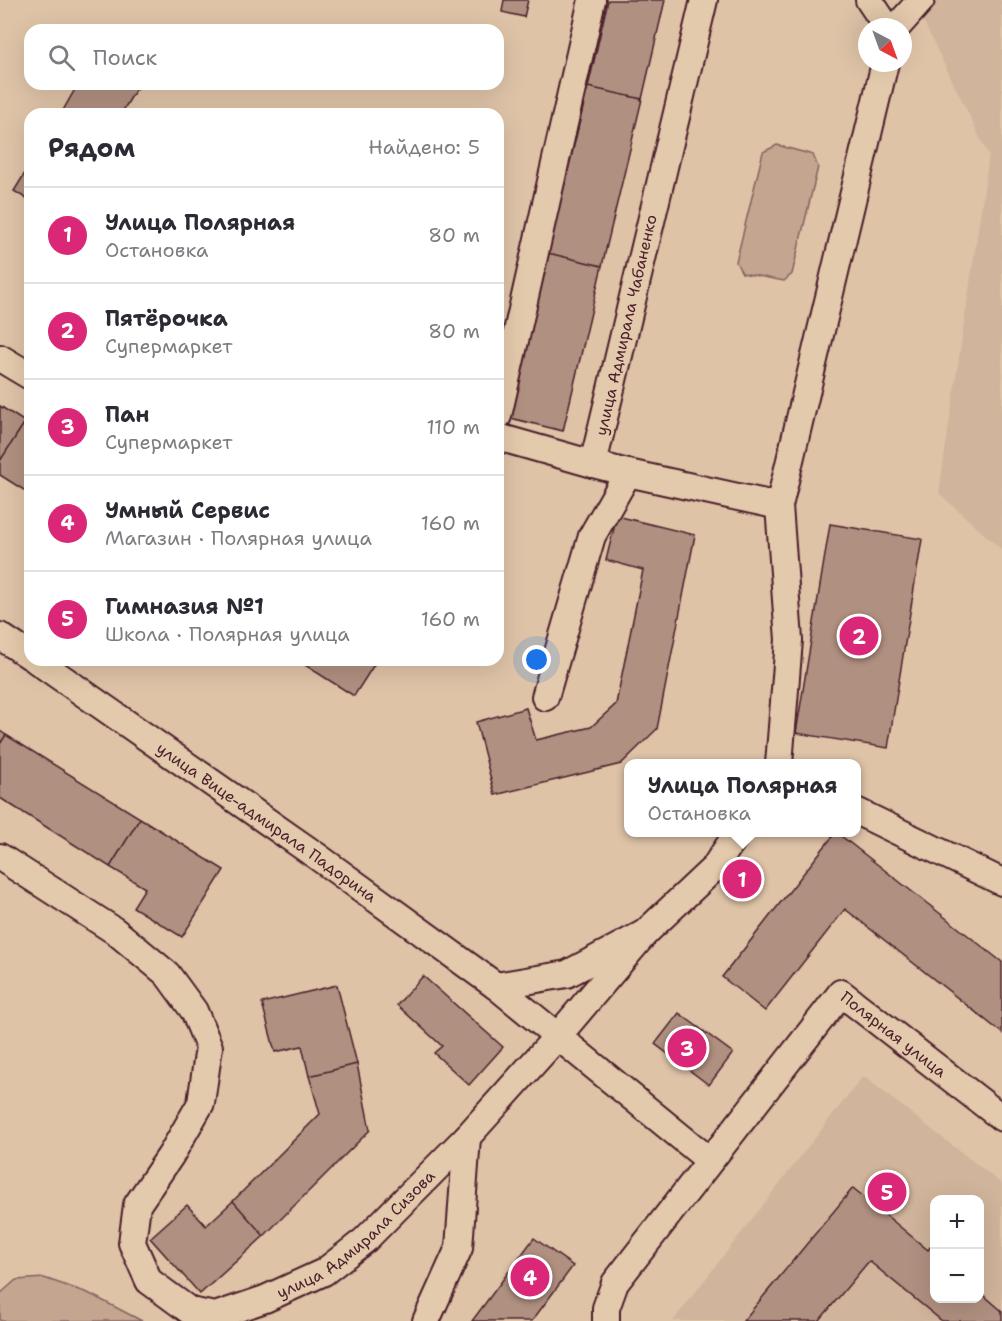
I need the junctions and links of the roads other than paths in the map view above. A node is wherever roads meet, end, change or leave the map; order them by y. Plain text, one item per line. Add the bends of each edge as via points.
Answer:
1 (592, 0) edge
2 (704, 0) edge
3 (921, 0) edge
4 (866, 1) edge
5 (880, 18) edge
6 (905, 18) edge
7 (883, 72) edge
8 (0, 358) edge
9 (24, 372) edge
10 (504, 389) edge
11 (504, 439) edge
12 (593, 464) junction
13 (627, 473) junction
14 (779, 506) junction
15 (0, 636) edge
16 (24, 652) edge
17 (45, 666) edge
18 (545, 697) dead end
19 (779, 759) edge
20 (861, 813) edge
21 (735, 837) edge
22 (0, 857) edge
23 (1002, 882) edge
24 (645, 933) junction
25 (496, 986) junction
26 (557, 1037) junction
27 (1002, 1118) edge
28 (467, 1137) junction
29 (709, 1160) junction
30 (426, 1321) edge
31 (606, 1321) edge

1 - 10 street
2 - 12 street, улица Адмирала Чабаненко
3 - 6 street
4 - 5 street
7 - 14 street
8 - 9 street
11 - 12 street
12 - 13 street
13 - 14 street
13 - 18 street via 592,536
14 - 19 street via 789,640
15 - 16 street
17 - 25 street, улица Вице-адмирала Падорина
20 - 23 street
21 - 24 street via 714,868
22 - 28 street, улица Адмирала Сизова via 115,931 167,974 194,1011 209,1047 201,1103 137,1205 132,1243 149,1281 190,1311 215,1316 324,1272 365,1240
24 - 25 street via 567,974
24 - 26 street
25 - 26 street
26 - 28 street, улица Адмирала Сизова
26 - 29 street
27 - 29 street, Полярная улица via 841,993
28 - 30 street via 459,1248
29 - 31 street, Полярная улица via 615,1283

